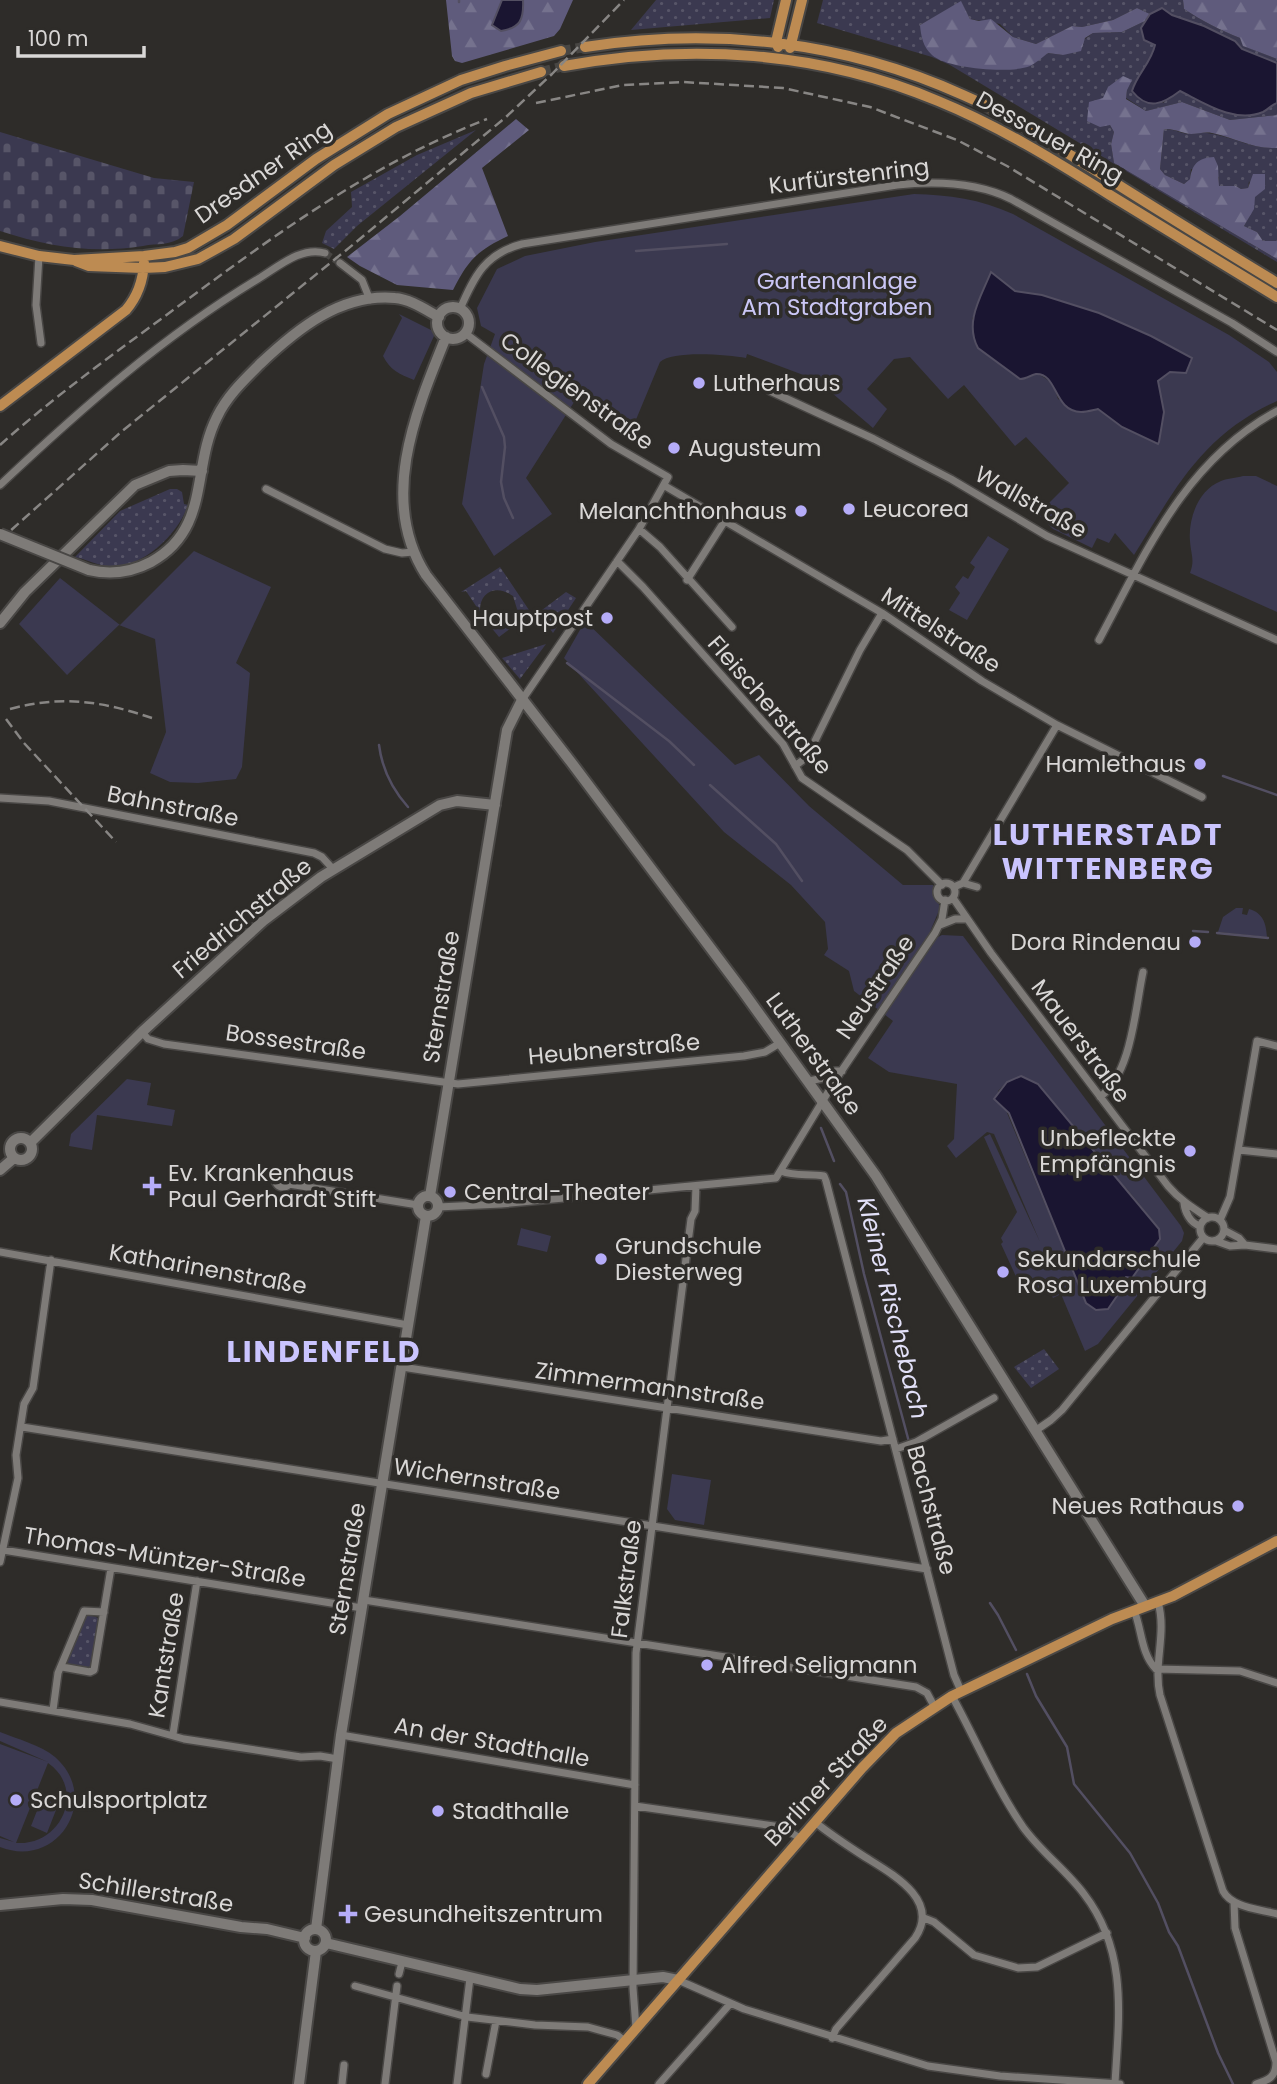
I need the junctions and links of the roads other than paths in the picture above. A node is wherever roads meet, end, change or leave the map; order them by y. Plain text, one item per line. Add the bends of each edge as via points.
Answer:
1 (786, 0) edge
2 (802, 0) edge
3 (776, 42) junction
4 (792, 45) junction
5 (585, 47) tunnel mouth
6 (561, 51) tunnel mouth
7 (782, 59) junction
8 (564, 66) tunnel mouth
9 (541, 72) tunnel mouth
10 (0, 246) edge
11 (325, 253) tunnel mouth
12 (39, 256) junction
13 (144, 262) junction
14 (340, 263) tunnel mouth
15 (1277, 283) edge
16 (1277, 297) edge
17 (370, 300) junction
18 (460, 309) junction
19 (439, 317) junction
20 (465, 333) junction
21 (446, 337) junction
22 (41, 343) dead end
23 (1277, 352) edge
24 (770, 391) dead end
25 (0, 406) edge
26 (1277, 411) edge
27 (202, 471) junction
28 (0, 485) edge
29 (664, 486) junction
30 (266, 489) dead end
31 (724, 522) junction
32 (639, 529) junction
33 (0, 534) edge
34 (413, 551) junction
35 (617, 561) junction
36 (1133, 576) junction
37 (687, 580) junction
38 (882, 613) junction
39 (0, 623) edge
40 (732, 627) dead end
41 (1099, 640) dead end
42 (1277, 640) edge
43 (522, 700) junction
44 (1057, 725) junction
45 (796, 766) junction
46 (1202, 796) dead end
47 (0, 798) edge
48 (495, 805) junction
49 (333, 869) junction
50 (963, 883) junction
51 (942, 884) junction
52 (954, 887) junction
53 (977, 887) dead end
54 (949, 899) junction
55 (967, 919) junction
56 (940, 925) junction
57 (1143, 972) dead end
58 (142, 1032) junction
59 (780, 1043) junction
60 (1277, 1046) edge
61 (842, 1071) junction
62 (809, 1081) junction
63 (449, 1083) junction
64 (1100, 1097) junction
65 (823, 1101) junction
66 (1, 1136) edge
67 (12, 1142) junction
68 (30, 1143) junction
69 (1239, 1150) junction
70 (1277, 1154) edge
71 (14, 1158) junction
72 (0, 1170) edge
73 (781, 1171) junction
74 (289, 1184) dead end
75 (696, 1186) junction
76 (430, 1196) junction
77 (1184, 1203) junction
78 (418, 1205) junction
79 (438, 1207) junction
80 (426, 1216) junction
81 (1208, 1217) junction
82 (1220, 1220) junction
83 (1200, 1226) junction
84 (1224, 1230) junction
85 (1203, 1238) junction
86 (1216, 1241) junction
87 (1245, 1245) junction
88 (1277, 1249) edge
89 (0, 1252) edge
90 (51, 1260) junction
91 (408, 1325) junction
92 (402, 1367) junction
93 (995, 1398) dead end
94 (668, 1408) junction
95 (22, 1427) junction
96 (1035, 1431) junction
97 (893, 1440) junction
98 (896, 1449) junction
99 (383, 1484) junction
100 (653, 1526) junction
101 (1277, 1541) edge
102 (3, 1550) junction
103 (0, 1562) edge
104 (111, 1568) junction
105 (927, 1569) junction
106 (197, 1581) junction
107 (1158, 1602) junction
108 (363, 1604) junction
109 (1139, 1608) junction
110 (104, 1612) junction
111 (638, 1643) junction
112 (62, 1667) junction
113 (1156, 1669) junction
114 (1277, 1683) edge
115 (957, 1694) junction
116 (0, 1702) edge
117 (934, 1706) junction
118 (53, 1710) junction
119 (173, 1734) junction
120 (341, 1735) junction
121 (338, 1759) junction
122 (635, 1785) junction
123 (635, 1805) junction
124 (815, 1822) junction
125 (800, 1839) junction
126 (1234, 1902) junction
127 (0, 1905) edge
128 (1277, 1914) edge
129 (924, 1918) junction
130 (316, 1929) junction
131 (1107, 1933) junction
132 (305, 1938) junction
133 (326, 1943) junction
134 (316, 1951) junction
135 (470, 1978) junction
136 (634, 1980) junction
137 (678, 1980) junction
138 (355, 1986) dead end
139 (397, 1986) dead end
140 (396, 1999) junction
141 (730, 2004) junction
142 (467, 2017) junction
143 (496, 2021) junction
144 (636, 2028) junction
145 (832, 2038) junction
146 (625, 2040) junction
147 (344, 2066) dead end
148 (486, 2074) dead end
149 (299, 2084) edge
150 (342, 2084) edge
151 (385, 2084) edge
152 (457, 2084) edge
153 (588, 2084) edge
154 (659, 2084) edge
155 (1118, 2084) edge
156 (1256, 2084) edge

1 - 3 main road
2 - 4 main road
3 - 4 main road
3 - 5 main road via 681,38
3 - 7 main road
4 - 7 main road
4 - 15 main road, Dessauer Ring via 883,65 966,96 1041,137
6 - 13 main road, Dresdner Ring via 484,72 388,114 320,156 205,239
7 - 8 main road via 680,53
7 - 16 main road, Dessauer Ring via 880,80 978,119
9 - 13 main road, Dresdner Ring via 486,88 397,127 329,169 218,249 177,265
10 - 12 main road, Dresdner Ring
11 - 28 street via 292,258 163,343
12 - 13 main road, Dresdner Ring
12 - 22 street via 36,305
13 - 25 main road via 138,292 125,310
14 - 17 street via 362,280
17 - 19 street via 401,299
17 - 27 street via 314,319 253,371 218,414
18 - 19 street via 448,308
18 - 20 street via 469,320
18 - 23 street, Kurfürstenring via 487,262 500,251 522,244 897,185 944,184 989,190 1011,199
19 - 21 street via 438,328
20 - 21 street via 456,339
20 - 29 street, Collegienstraße via 611,444 668,477
21 - 34 street, Lutherstraße via 417,411 407,455 404,516
24 - 36 street, Wallstraße via 874,439 1037,530
26 - 36 street via 1239,435 1202,469
27 - 33 street, bridge via 195,507 180,538 164,553 126,571 89,570
27 - 39 street via 175,470 135,485 25,592
29 - 31 street, Mittelstraße
29 - 32 street
30 - 34 street via 385,549
31 - 37 street
31 - 38 street, Mittelstraße
32 - 35 street
32 - 37 street
34 - 43 street, Lutherstraße via 426,575
35 - 43 street
35 - 45 street, Fleischerstraße via 783,744
36 - 41 street
36 - 42 street, Wallstraße
37 - 40 street
38 - 44 street, Mittelstraße
38 - 45 street via 807,757
43 - 48 street via 507,730
43 - 59 street, Lutherstraße
44 - 46 street, Mittelstraße
44 - 50 street
45 - 51 street, Fleischerstraße via 807,782 907,850
47 - 49 street, Bahnstraße via 49,800 314,853
48 - 49 street, Friedrichstraße via 446,803
48 - 63 street, Sternstraße
49 - 58 street, Friedrichstraße via 255,928
50 - 52 street
50 - 53 street
51 - 52 street
51 - 54 street via 938,894
52 - 54 street
54 - 55 street, Mauerstraße
54 - 56 street, Neustraße
55 - 56 street, Neustraße
55 - 64 street, Mauerstraße
56 - 61 street, Neustraße
57 - 64 street via 1123,1065
58 - 63 street, Bossestraße via 164,1044
58 - 68 street, Friedrichstraße
59 - 62 street, Lutherstraße
59 - 63 street, Heubnerstraße via 744,1056
60 - 69 street via 1257,1041
61 - 62 street, Neustraße
61 - 65 street, Neustraße
62 - 65 street, Lutherstraße
63 - 76 street, Sternstraße
64 - 77 street, Mauerstraße
65 - 73 street, Neustraße
65 - 96 street, Lutherstraße via 890,1196
66 - 67 street
67 - 68 street via 21,1138
67 - 71 street
68 - 71 street, Friedrichstraße via 29,1157
69 - 70 street
69 - 82 street
71 - 72 street, Friedrichstraße
73 - 75 street via 773,1179
73 - 97 street, Bachstraße via 824,1176
74 - 78 street
75 - 79 street
75 - 94 street, Falkstraße
76 - 78 street
76 - 79 street
77 - 81 street, Mauerstraße
77 - 83 street, Mauerstraße via 1185,1212
78 - 80 street
79 - 80 street
80 - 91 street, Sternstraße
81 - 82 street
81 - 83 street
82 - 84 street
83 - 85 street
84 - 86 street
84 - 87 street
85 - 86 street
85 - 96 street via 1062,1410
86 - 87 street
87 - 88 street
89 - 90 street, Katharinenstraße
90 - 91 street, Katharinenstraße
90 - 95 street via 33,1388 24,1404
91 - 92 street, Sternstraße
92 - 94 street, Zimmermannstraße
92 - 99 street, Sternstraße
93 - 98 street
94 - 97 street, Zimmermannstraße
94 - 100 street, Falkstraße
95 - 99 street, Wichernstraße
95 - 102 street via 16,1455 18,1478
96 - 109 street, Lutherstraße
97 - 98 street, Bachstraße
98 - 105 street, Bachstraße
99 - 100 street, Wichernstraße
99 - 108 street, Sternstraße
100 - 105 street, Wichernstraße
100 - 111 street, Falkstraße
101 - 107 main road, Berliner Straße
102 - 103 street
102 - 104 street, Thomas-Müntzer-Straße
104 - 106 street, Thomas-Müntzer-Straße
104 - 110 street
105 - 115 street, Bachstraße
106 - 108 street, Thomas-Müntzer-Straße
106 - 119 street, Kantstraße
107 - 109 main road, Berliner Straße
107 - 113 street via 1162,1625
108 - 111 street, Thomas-Müntzer-Straße
108 - 120 street, Sternstraße
109 - 113 street via 1147,1660
109 - 115 main road, Berliner Straße
110 - 112 street via 83,1611
110 - 112 street via 94,1670
111 - 117 street, Thomas-Müntzer-Straße via 916,1687
111 - 122 street, Falkstraße
112 - 118 street
113 - 114 street via 1240,1671
113 - 126 street via 1160,1695 1223,1891
115 - 117 main road, Berliner Straße
115 - 131 street, Bachstraße via 1010,1807 1025,1830 1086,1896
116 - 118 street
117 - 124 main road, Berliner Straße via 878,1750
118 - 119 street
119 - 121 street via 301,1758
120 - 121 street, Sternstraße
120 - 122 street, An der Stadthalle
121 - 130 street, Sternstraße
122 - 123 street, Falkstraße
123 - 125 street via 781,1827
123 - 136 street, Falkstraße
124 - 125 main road, Berliner Straße
124 - 129 street via 907,1886 920,1903
125 - 137 main road, Berliner Straße
126 - 128 street
126 - 156 street via 1235,1928 1276,2062 1275,2073
127 - 132 street, Schillerstraße via 92,1900
129 - 131 street via 974,1955 1018,1968 1037,1967
129 - 145 street via 915,1938
130 - 132 street
130 - 133 street via 324,1934
131 - 155 street, Bachstraße via 1120,1994
132 - 134 street via 307,1947
133 - 134 street
133 - 135 street via 400,1968
134 - 149 street
135 - 136 street via 529,1990
135 - 142 street
136 - 137 street
136 - 144 street
137 - 141 street
137 - 144 main road, Berliner Straße
138 - 140 street
139 - 140 street
140 - 142 street
140 - 151 street
141 - 145 street
141 - 154 street
142 - 143 street
142 - 152 street
143 - 146 street via 588,2026
143 - 148 street
144 - 146 main road, Berliner Straße
145 - 155 street via 928,2066
146 - 153 main road, Berliner Straße
147 - 150 street

